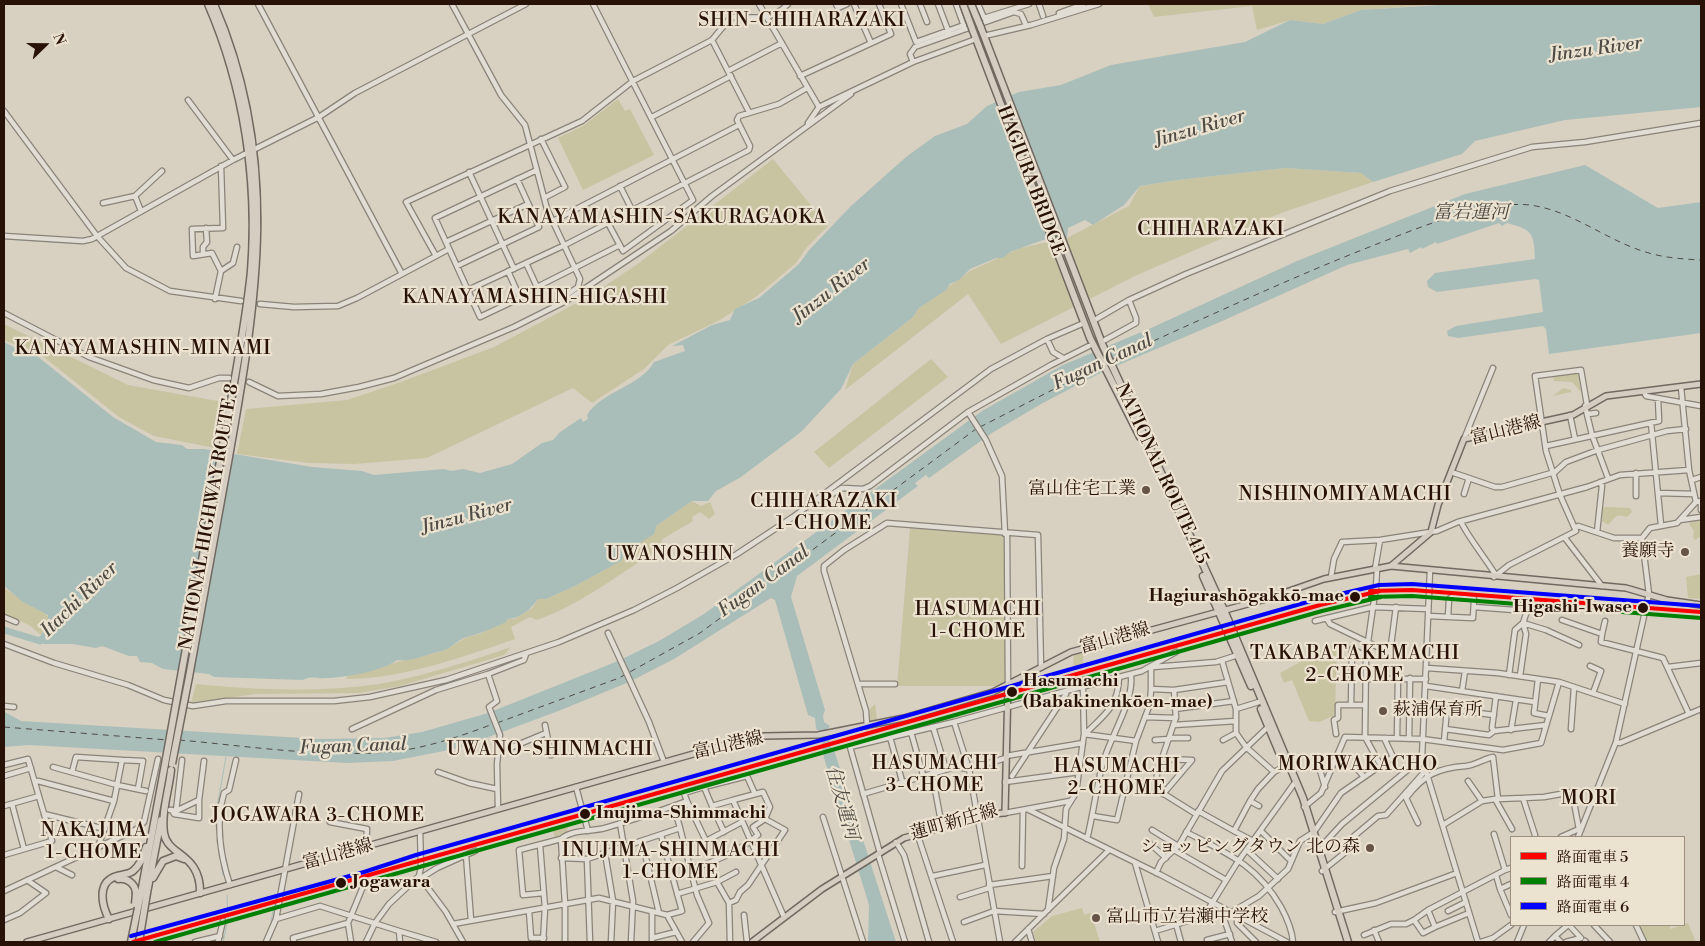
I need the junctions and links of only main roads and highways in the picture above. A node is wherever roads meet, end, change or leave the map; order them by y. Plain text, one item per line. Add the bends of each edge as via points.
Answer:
1 (208, 4) edge
2 (214, 4) edge
3 (963, 4) edge
4 (971, 4) edge
5 (251, 151) junction
6 (1092, 318) joint
7 (1084, 321) joint
8 (1098, 344) junction
9 (1701, 384) edge
10 (1391, 566) junction
11 (1701, 605) edge
12 (1221, 611) junction
13 (1008, 685) junction
14 (169, 766) junction
15 (155, 816) junction
16 (143, 893) junction
17 (200, 893) junction
18 (1336, 911) junction
19 (109, 919) junction
20 (136, 933) junction
21 (26, 942) edge
22 (131, 942) edge
23 (139, 942) edge
24 (754, 942) edge
25 (1344, 942) edge
26 (1348, 942) edge

1 - 5 highway, NATIONAL HIGHWAY ROUTE 8 via 227,56
2 - 5 highway, NATIONAL HIGHWAY ROUTE 8 via 243,90
3 - 7 highway, HAGIURA BRIDGE, bridge
4 - 6 highway, HAGIURA BRIDGE, bridge via 983,23 985,39
5 - 14 highway, NATIONAL HIGHWAY ROUTE 8, bridge via 251,271
5 - 14 highway, NATIONAL HIGHWAY ROUTE 8, bridge via 259,211 250,335
6 - 8 highway, NATIONAL ROUTE 415
7 - 8 highway, NATIONAL ROUTE 415
8 - 12 highway, NATIONAL ROUTE 415 via 1114,370
8 - 12 highway, NATIONAL ROUTE 415 via 1107,372
9 - 10 main road, 富山港線 via 1606,396 1570,415 1464,439 1431,532
10 - 11 main road, 富山港線 via 1626,588 1685,604
10 - 12 main road, 富山港線 via 1331,577
12 - 13 main road, 富山港線 via 1071,652
12 - 18 highway, NATIONAL ROUTE 415 via 1305,807
13 - 17 main road, 富山港線 via 987,694 867,726 818,735 753,738
13 - 24 main road, 蓮町新庄線 via 1004,813 918,833 896,842 841,876
14 - 15 highway, NATIONAL HIGHWAY ROUTE 8
14 - 16 highway, NATIONAL HIGHWAY ROUTE 8
14 - 17 highway via 164,832 172,847 192,862
15 - 16 highway, NATIONAL HIGHWAY ROUTE 8
15 - 19 highway via 140,863 132,871 114,876 102,890
16 - 17 highway via 157,867 176,856 189,864
16 - 19 highway via 124,878 109,883 106,890
16 - 20 highway, bridge
16 - 20 highway, bridge
17 - 19 main road, 富山港線
18 - 25 highway, NATIONAL ROUTE 415
18 - 26 highway, NATIONAL ROUTE 415
19 - 21 main road, 富山港線
20 - 22 highway, bridge
20 - 23 highway, bridge

